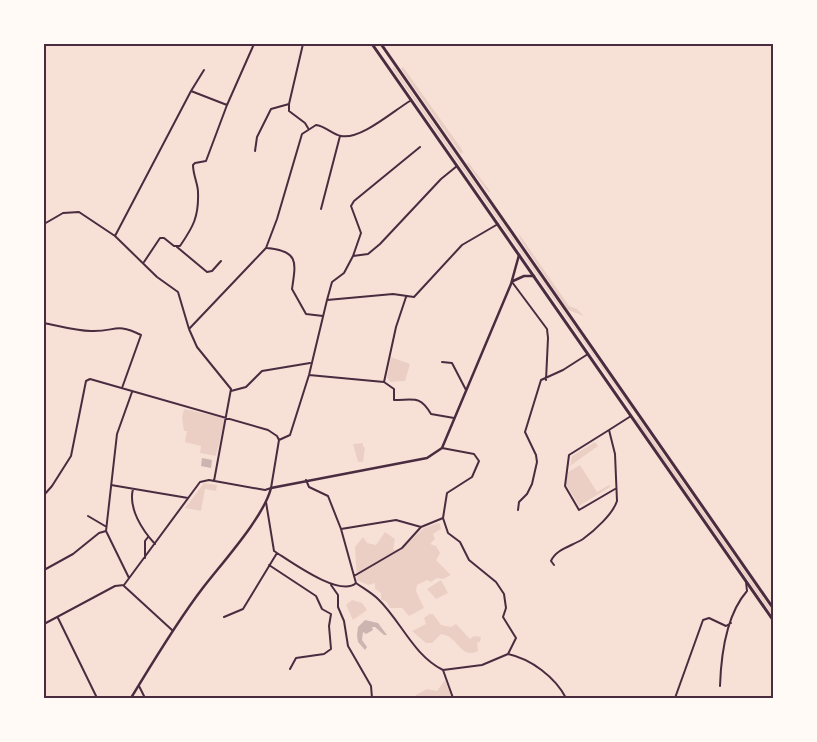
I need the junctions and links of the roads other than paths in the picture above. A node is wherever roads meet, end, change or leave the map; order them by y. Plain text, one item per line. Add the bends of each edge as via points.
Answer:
1 (254, 44) edge
2 (303, 44) edge
3 (372, 44) edge
4 (381, 44) edge
5 (391, 59) junction
6 (386, 63) junction
7 (204, 70) dead end
8 (191, 91) junction
9 (412, 100) junction
10 (289, 104) junction
11 (227, 105) junction
12 (308, 128) junction
13 (340, 136) junction
14 (420, 147) dead end
15 (255, 151) dead end
16 (457, 166) junction
17 (321, 209) dead end
18 (44, 224) edge
19 (498, 224) junction
20 (115, 236) junction
21 (177, 247) junction
22 (266, 248) junction
23 (519, 255) junction
24 (354, 256) junction
25 (221, 261) dead end
26 (144, 262) junction
27 (534, 276) junction
28 (512, 282) junction
29 (406, 297) junction
30 (327, 300) junction
31 (323, 316) junction
32 (44, 323) edge
33 (189, 329) junction
34 (588, 354) junction
35 (442, 362) dead end
36 (311, 363) junction
37 (309, 375) junction
38 (546, 380) junction
39 (384, 382) junction
40 (122, 388) junction
41 (466, 390) junction
42 (132, 392) junction
43 (230, 392) junction
44 (638, 413) junction
45 (632, 417) junction
46 (226, 418) junction
47 (454, 418) junction
48 (609, 430) junction
49 (279, 440) junction
50 (442, 448) junction
51 (306, 480) junction
52 (214, 481) junction
53 (112, 485) junction
54 (133, 488) junction
55 (271, 488) junction
56 (616, 489) junction
57 (44, 495) edge
58 (189, 498) junction
59 (266, 502) junction
60 (518, 510) dead end
61 (88, 516) dead end
62 (443, 518) junction
63 (106, 527) junction
64 (421, 527) junction
65 (341, 529) junction
66 (106, 531) junction
67 (148, 536) junction
68 (155, 544) junction
69 (277, 553) junction
70 (145, 558) junction
71 (269, 565) junction
72 (554, 565) dead end
73 (44, 570) edge
74 (354, 576) junction
75 (129, 579) junction
76 (745, 580) junction
77 (356, 583) junction
78 (124, 585) junction
79 (331, 585) junction
80 (773, 608) edge
81 (224, 617) dead end
82 (58, 618) junction
83 (773, 620) edge
84 (730, 623) junction
85 (44, 624) edge
86 (174, 632) junction
87 (508, 654) junction
88 (290, 668) dead end
89 (442, 670) junction
90 (139, 686) junction
91 (720, 686) dead end
92 (98, 698) edge
93 (131, 698) edge
94 (145, 698) edge
95 (372, 698) edge
96 (454, 698) edge
97 (566, 698) edge
98 (675, 698) edge

1 - 11 street
2 - 10 street
3 - 6 highway
4 - 5 highway
5 - 6 highway
5 - 44 highway
6 - 9 highway
7 - 8 street
8 - 11 street
8 - 20 street
9 - 13 street via 373,126 351,136
9 - 16 highway
10 - 12 street via 290,112
10 - 15 street via 271,108 257,137
11 - 21 street via 206,161 193,166 198,190 195,223
12 - 13 street via 322,126
12 - 22 street via 302,134
13 - 17 street
14 - 24 street via 354,201 352,206 360,233
16 - 19 highway
16 - 24 street via 380,244 368,254
18 - 20 street via 63,213 79,212
19 - 23 highway
19 - 29 street via 462,245 414,297
20 - 26 street
21 - 25 street via 207,272
21 - 26 street via 160,238
22 - 31 street via 288,252 296,269 292,289 306,314
22 - 33 street
23 - 27 highway
23 - 28 street
24 - 30 street via 344,272 332,282
26 - 33 street via 157,277 178,292
27 - 28 street via 524,276
27 - 34 highway
28 - 38 street via 546,329
28 - 41 street
29 - 30 street via 393,294
29 - 39 street
30 - 31 street
31 - 36 street
32 - 40 street via 90,332 115,327 141,335
33 - 43 street via 197,347 231,389
34 - 38 street
34 - 45 highway
35 - 41 street via 452,363
36 - 37 street
36 - 43 street via 262,371 246,386
37 - 39 street
37 - 49 street via 290,435
38 - 60 street via 541,380 525,432 536,454 535,473
39 - 47 street via 394,389 394,400 420,400 431,414
40 - 42 street
40 - 57 street via 95,380 86,381 72,456
41 - 47 street
42 - 46 street
42 - 53 street via 117,434
43 - 46 street
44 - 45 highway
44 - 80 highway
45 - 48 street
45 - 76 highway
46 - 49 street via 268,430
46 - 52 street
47 - 50 street
48 - 56 street via 615,454
48 - 56 street via 569,455 565,486 579,510
49 - 55 street
50 - 51 street via 427,458
50 - 62 street via 474,454 480,461 472,477 447,493
51 - 55 street
51 - 65 street via 309,487 328,496
52 - 55 street via 265,490
52 - 58 street via 200,482
53 - 54 street
53 - 63 street
54 - 58 street
54 - 67 street via 132,506
55 - 59 street
56 - 72 street via 615,508 584,539 556,553 551,561
58 - 68 street
59 - 69 street via 274,551
59 - 86 street
61 - 63 street
62 - 64 street
62 - 87 street via 448,533 460,542 469,560 496,582 504,594 506,608 503,617 516,638
63 - 66 street
64 - 65 street via 396,520
64 - 74 street via 406,544
65 - 74 street
66 - 73 street
66 - 75 street
67 - 68 street
67 - 70 street
68 - 70 street
69 - 71 street
69 - 79 street
70 - 75 street
71 - 81 street via 243,609
71 - 88 street via 316,596 322,609 331,614 331,649 324,654 296,658
74 - 77 street
75 - 78 street
76 - 83 highway
76 - 84 street via 747,592
77 - 79 street via 348,587
77 - 89 street via 378,598 402,633
78 - 82 street via 115,586
78 - 86 street
79 - 95 street via 338,595 348,646 371,686
82 - 85 street
82 - 92 street
84 - 91 street
84 - 98 street via 726,626 709,618 703,620
86 - 90 street
87 - 89 street via 482,665
87 - 97 street via 548,674
89 - 96 street
90 - 93 street
90 - 94 street

